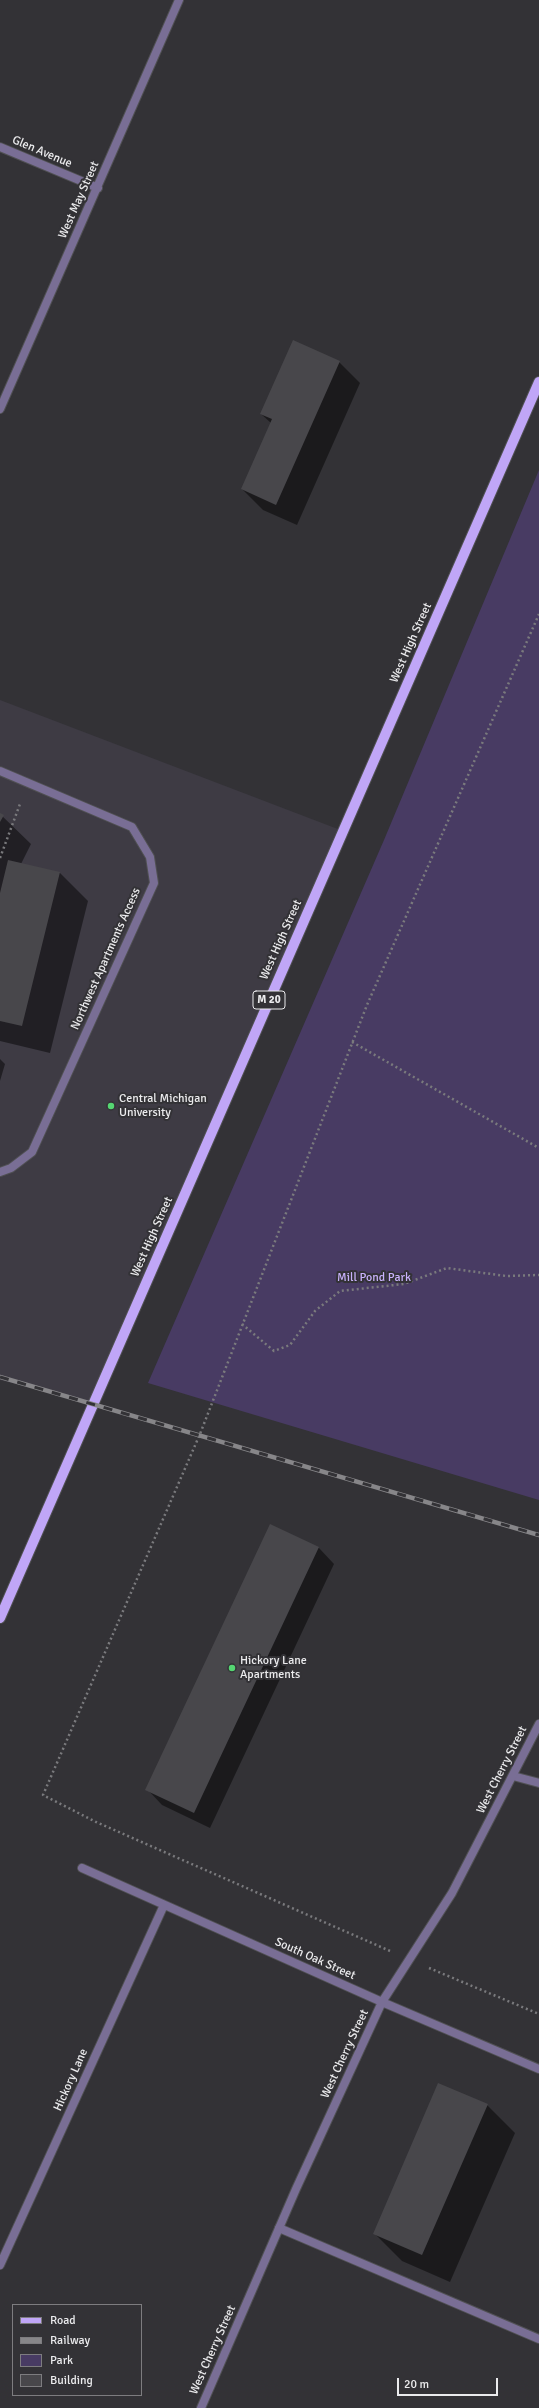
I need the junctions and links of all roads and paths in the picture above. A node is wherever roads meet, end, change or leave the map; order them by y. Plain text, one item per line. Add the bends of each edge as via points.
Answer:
1 (179, 0) edge
2 (0, 147) edge
3 (98, 188) junction
4 (539, 382) edge
5 (0, 409) edge
6 (539, 614) edge
7 (0, 771) edge
8 (28, 783) junction
9 (0, 858) edge
10 (352, 1042) junction
11 (539, 1148) edge
12 (0, 1172) edge
13 (539, 1275) edge
14 (242, 1324) junction
15 (0, 1618) edge
16 (539, 1724) edge
17 (513, 1776) junction
18 (539, 1784) edge
19 (82, 1868) dead end
20 (164, 1905) junction
21 (410, 1959) junction
22 (382, 2002) junction
23 (539, 2014) edge
24 (539, 2069) edge
25 (279, 2228) junction
26 (0, 2265) edge
27 (539, 2339) edge
28 (201, 2408) edge

1 - 3 street, West May Street
2 - 3 street, Glen Avenue
3 - 5 street, West May Street
4 - 15 main road, West High Street / M 20
6 - 10 path
7 - 8 street, Northwest Apartments Access
8 - 9 path
8 - 12 street, Northwest Apartments Access via 132,827 150,857 154,883 32,1152 11,1168
10 - 11 path
10 - 14 path
13 - 14 path via 506,1276 447,1268 404,1284 340,1291 315,1310 290,1344 274,1350
14 - 21 path via 200,1434 43,1795 96,1822
16 - 17 street, West Cherry Street
17 - 18 street
17 - 21 street, West Cherry Street via 452,1893
19 - 20 street, South Oak Street
20 - 22 street, South Oak Street
20 - 26 street, Hickory Lane
21 - 22 street, West Cherry Street
21 - 23 path
22 - 24 street, South Oak Street
22 - 25 street, West Cherry Street
25 - 27 street
25 - 28 street, West Cherry Street

